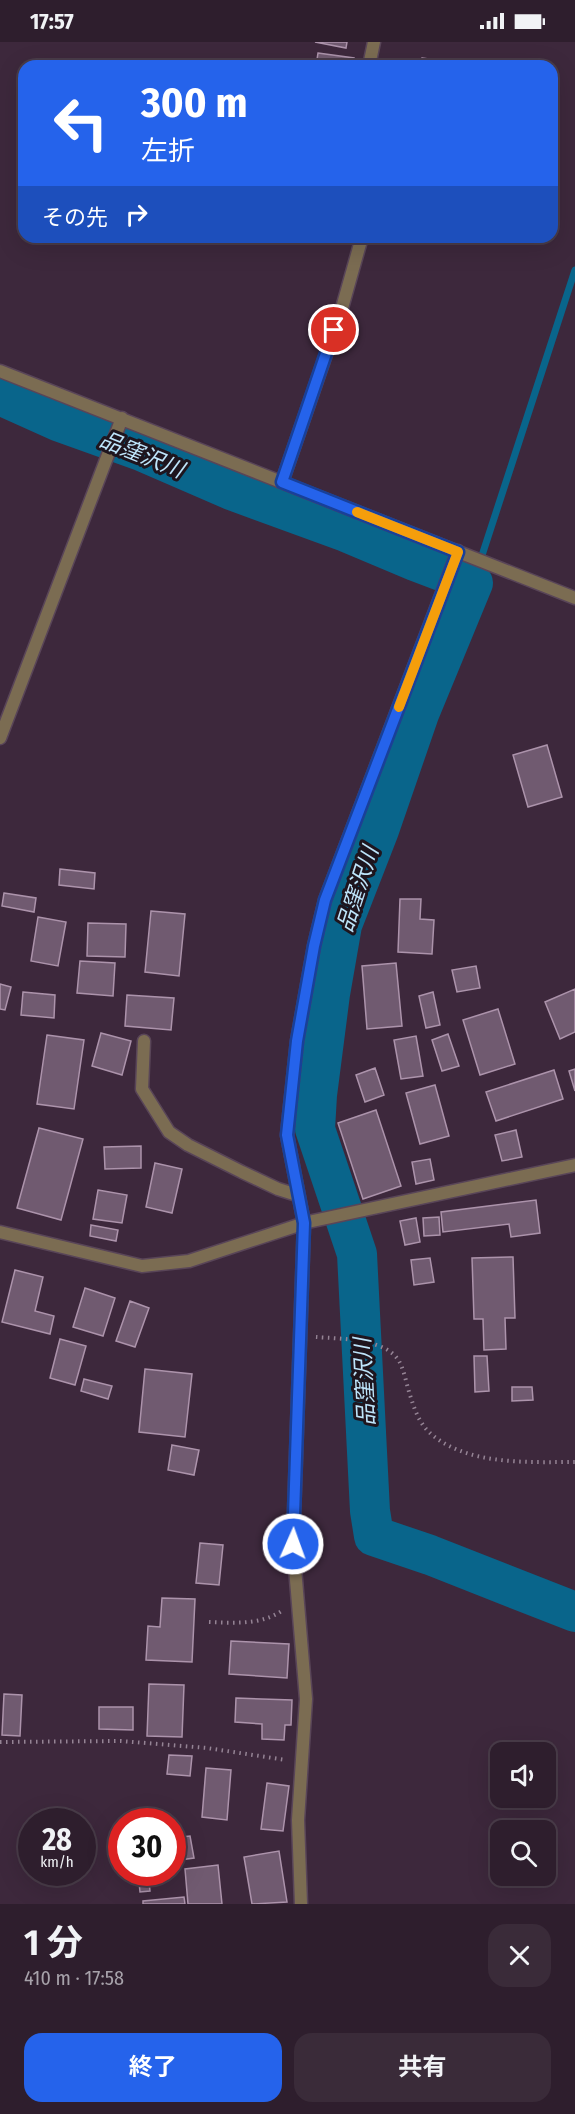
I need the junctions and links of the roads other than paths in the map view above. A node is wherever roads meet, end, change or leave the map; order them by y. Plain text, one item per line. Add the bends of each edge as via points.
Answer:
1 (374, 42) edge
2 (370, 60) edge
3 (360, 243) edge
4 (0, 371) edge
5 (122, 418) junction
6 (282, 482) junction
7 (458, 552) junction
8 (575, 598) edge
9 (0, 738) edge
10 (144, 1041) dead end
11 (575, 1165) edge
12 (297, 1195) junction
13 (304, 1223) junction
14 (0, 1232) edge
15 (301, 1904) edge

1 - 2 street
3 - 6 street
4 - 5 street
5 - 6 street
5 - 9 street
6 - 7 street
7 - 8 street
7 - 12 street via 322,912 297,1041 287,1135
10 - 12 street via 142,1089 169,1132 242,1172
11 - 13 street
12 - 13 street
13 - 14 street via 189,1261 142,1266
13 - 15 street via 293,1544 306,1699 298,1820

